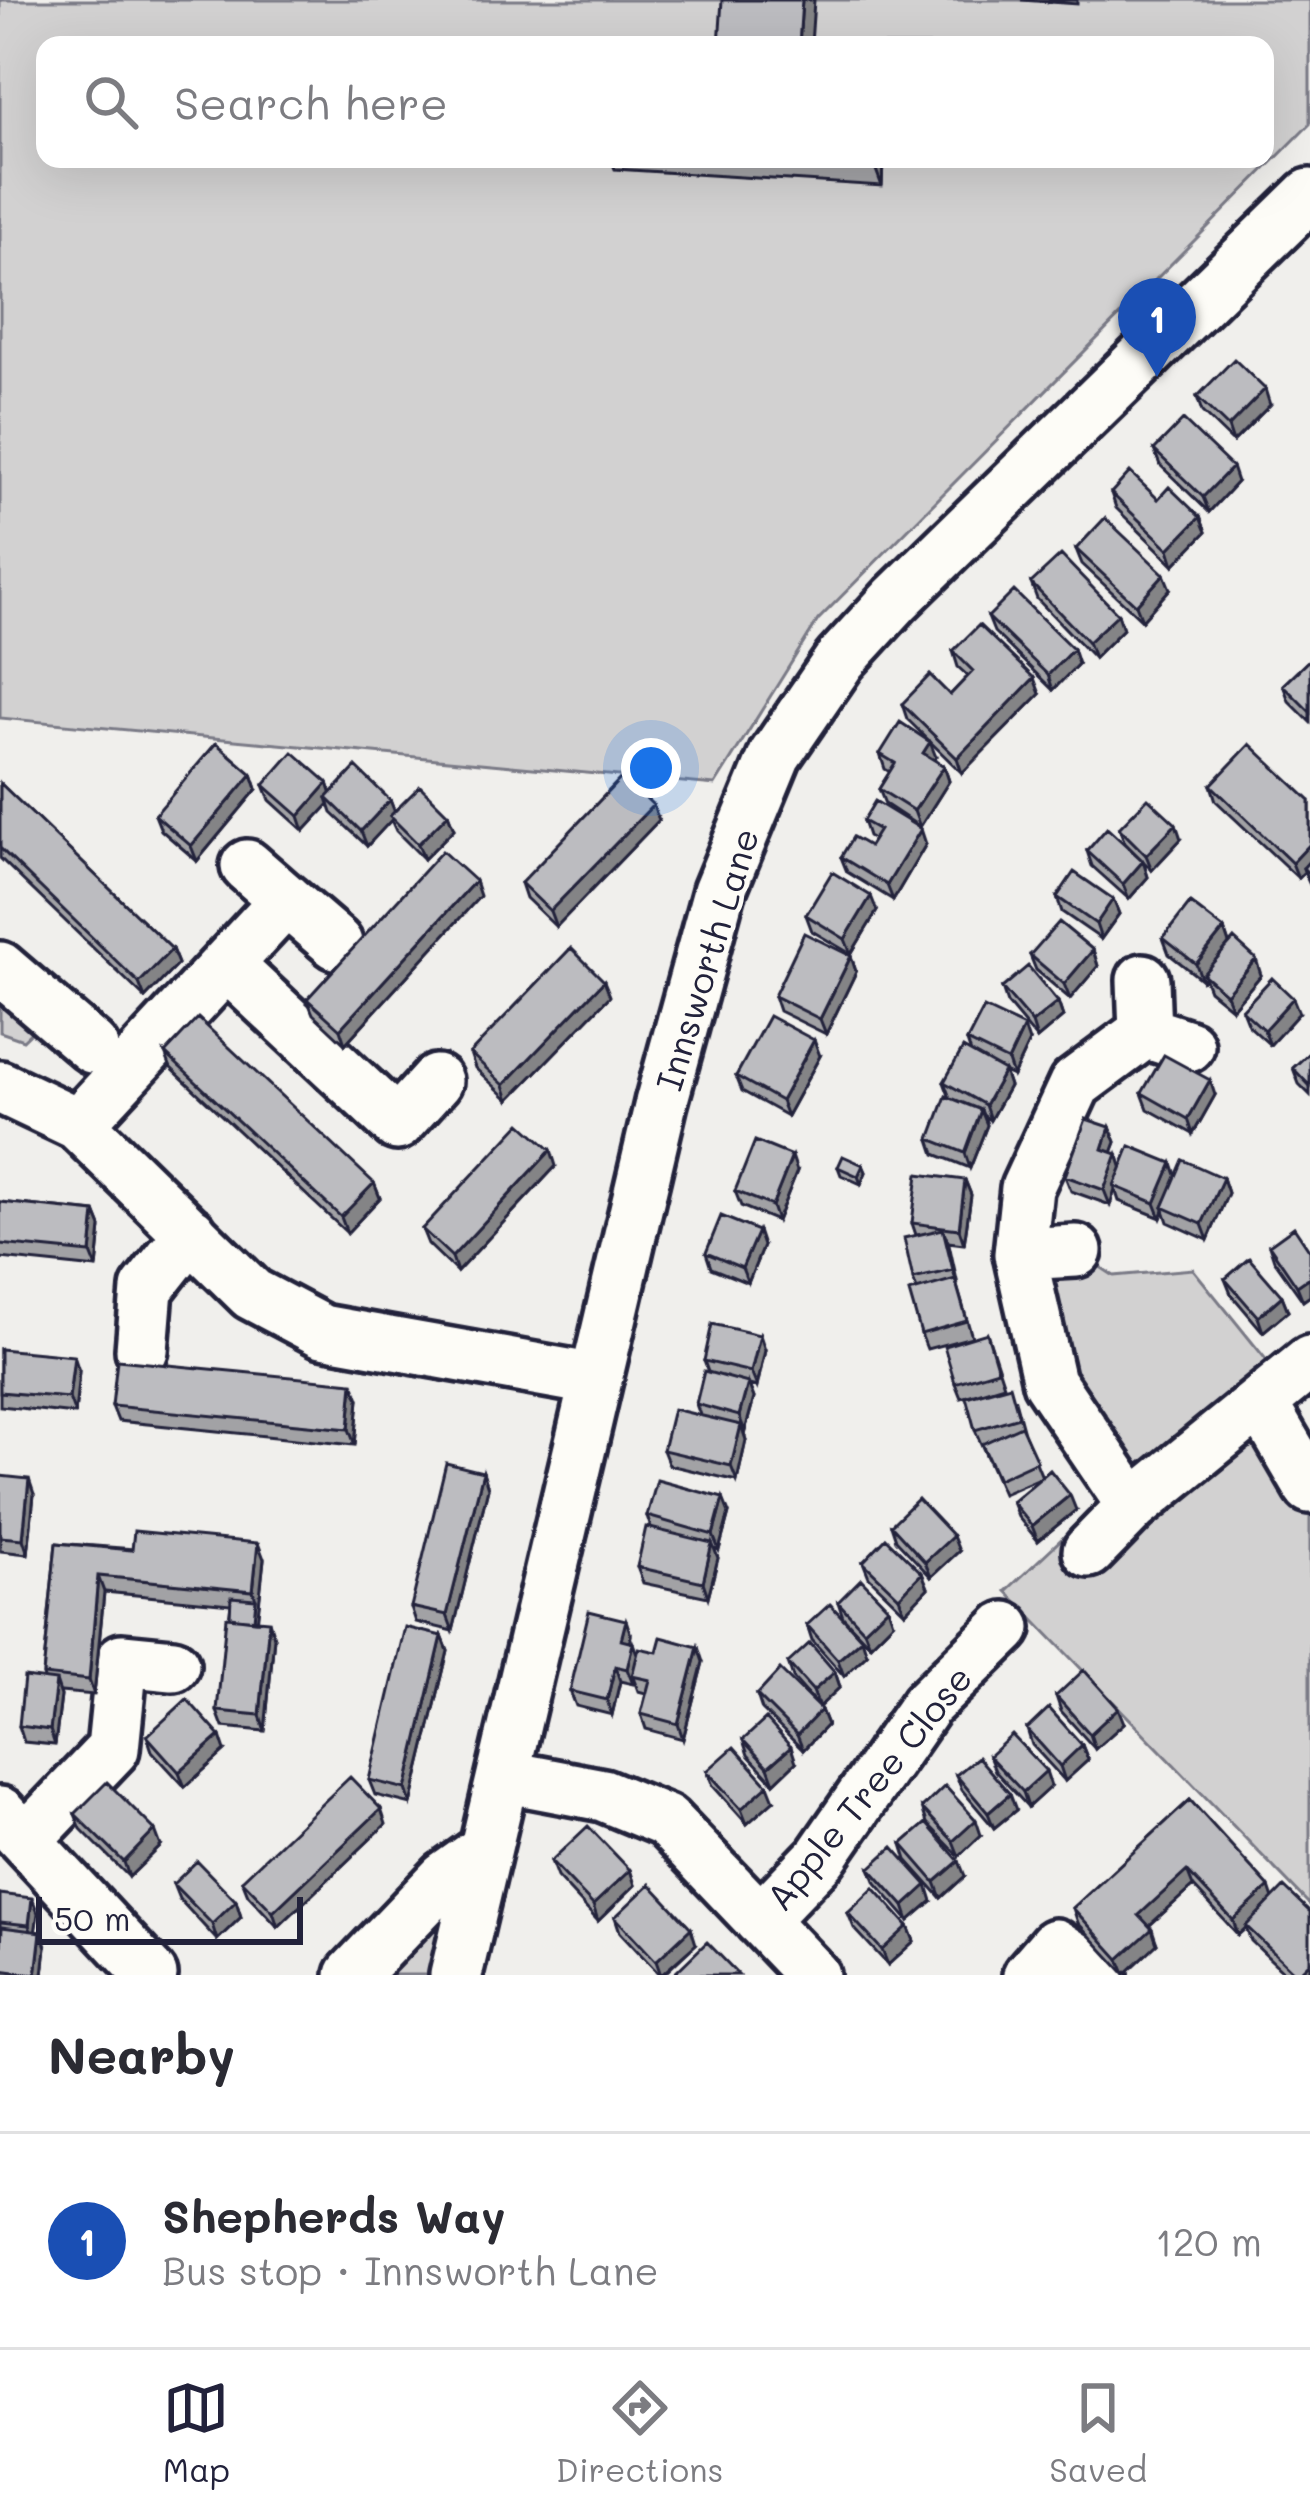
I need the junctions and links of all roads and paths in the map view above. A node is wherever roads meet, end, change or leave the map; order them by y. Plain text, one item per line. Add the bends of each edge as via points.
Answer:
1 (1310, 196) edge
2 (247, 866) dead end
3 (286, 900) junction
4 (336, 943) dead end
5 (227, 964) junction
6 (0, 968) edge
7 (1143, 980) dead end
8 (92, 1047) dead end
9 (436, 1081) dead end
10 (0, 1087) edge
11 (78, 1124) junction
12 (191, 1233) junction
13 (1076, 1251) dead end
14 (1020, 1254) junction
15 (142, 1350) dead end
16 (1310, 1362) edge
17 (596, 1380) junction
18 (1261, 1402) junction
19 (1310, 1487) edge
20 (1133, 1506) junction
21 (1090, 1551) dead end
22 (995, 1656) dead end
23 (173, 1665) dead end
24 (503, 1776) junction
25 (14, 1826) edge
26 (483, 1850) junction
27 (760, 1920) junction
28 (151, 1975) edge
29 (352, 1975) edge
30 (455, 1975) edge
31 (813, 1975) edge
32 (1029, 1975) edge
33 (1101, 1975) edge

1 - 17 street, Innsworth Lane via 896,599 840,661 775,755 719,891
2 - 3 street
3 - 4 street
3 - 5 street
5 - 9 street via 397,1124
5 - 11 street
6 - 8 street
7 - 14 street via 1167,1039 1075,1084 1027,1188
10 - 11 street
11 - 12 street
12 - 15 street via 146,1289
12 - 17 street via 252,1294 322,1331
13 - 14 street
14 - 20 street via 1049,1382
16 - 18 street
17 - 24 street, Innsworth Lane
18 - 19 street
18 - 20 street
20 - 21 street
22 - 27 street, Apple Tree Close via 926,1705 821,1857
23 - 25 street via 122,1660 112,1749
24 - 26 street, Innsworth Lane
24 - 27 street via 603,1795 667,1821
25 - 28 street
26 - 29 street
26 - 30 street, Innsworth Lane
27 - 31 street
32 - 33 street via 1055,1945

